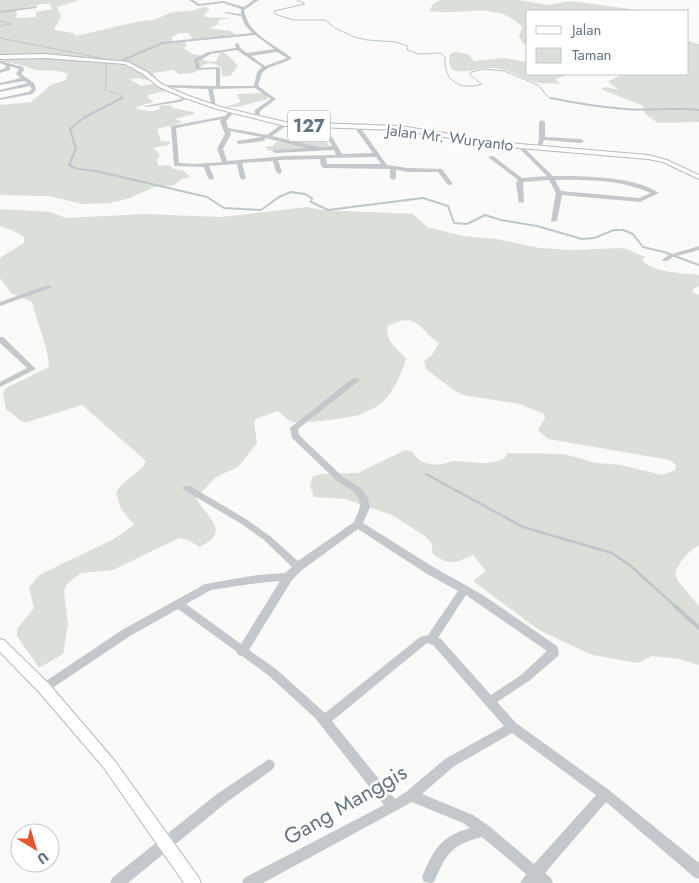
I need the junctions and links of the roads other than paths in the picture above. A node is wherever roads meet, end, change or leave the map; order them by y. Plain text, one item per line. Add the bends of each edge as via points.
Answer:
1 (191, 0) edge
2 (257, 0) edge
3 (36, 6) dead end
4 (243, 8) junction
5 (0, 12) edge
6 (226, 13) dead end
7 (242, 15) junction
8 (257, 34) junction
9 (226, 37) junction
10 (209, 39) junction
11 (213, 43) dead end
12 (217, 48) dead end
13 (238, 49) junction
14 (279, 50) junction
15 (224, 51) junction
16 (246, 55) junction
17 (0, 56) edge
18 (114, 61) junction
19 (0, 62) edge
20 (8, 66) junction
21 (264, 67) junction
22 (0, 72) edge
23 (210, 73) dead end
24 (25, 79) junction
25 (198, 82) junction
26 (0, 84) edge
27 (32, 84) junction
28 (161, 86) junction
29 (256, 87) junction
30 (210, 88) junction
31 (218, 88) junction
32 (0, 91) edge
33 (187, 97) junction
34 (0, 99) edge
35 (146, 106) dead end
36 (214, 107) junction
37 (232, 112) junction
38 (226, 117) junction
39 (258, 118) junction
40 (542, 122) dead end
41 (285, 124) junction
42 (358, 128) junction
43 (227, 129) junction
44 (269, 138) junction
45 (542, 138) junction
46 (581, 141) dead end
47 (239, 142) dead end
48 (520, 146) junction
49 (335, 148) junction
50 (539, 148) junction
51 (320, 149) junction
52 (274, 151) dead end
53 (378, 155) junction
54 (340, 156) junction
55 (323, 157) junction
56 (491, 157) dead end
57 (275, 159) junction
58 (239, 161) junction
59 (225, 163) junction
60 (206, 165) junction
61 (385, 166) junction
62 (393, 167) junction
63 (279, 172) dead end
64 (697, 174) edge
65 (550, 177) junction
66 (211, 178) dead end
67 (243, 178) dead end
68 (394, 178) dead end
69 (521, 180) junction
70 (450, 184) dead end
71 (559, 193) junction
72 (521, 202) dead end
73 (554, 221) dead end
74 (699, 248) edge
75 (671, 257) dead end
76 (48, 287) dead end
77 (0, 304) edge
78 (0, 339) edge
79 (356, 380) dead end
80 (0, 385) edge
81 (187, 488) dead end
82 (358, 524) junction
83 (298, 566) junction
84 (288, 577) junction
85 (463, 591) junction
86 (178, 604) junction
87 (431, 640) junction
88 (0, 644) edge
89 (242, 652) junction
90 (44, 688) junction
91 (490, 701) junction
92 (326, 720) junction
93 (512, 727) junction
94 (270, 765) dead end
95 (605, 794) junction
96 (410, 796) junction
97 (393, 807) junction
98 (484, 830) junction
99 (165, 845) junction
100 (699, 872) edge
101 (429, 877) dead end
102 (536, 880) edge
103 (117, 883) edge
104 (193, 883) edge
105 (249, 883) edge

1 - 4 street via 198,5 222,2
2 - 4 street
3 - 5 street
4 - 7 street
6 - 7 street
7 - 8 street via 249,30
8 - 9 street
8 - 14 street
9 - 10 street
9 - 13 street via 237,44
10 - 11 street
10 - 18 street via 162,43
12 - 15 street
13 - 15 street
13 - 16 street
14 - 16 street
14 - 21 street via 290,60
15 - 31 street via 196,60 198,68 218,68
16 - 21 street
17 - 18 main road, Jalan Mr. Wuryanto / 127
18 - 28 main road, Jalan Mr. Wuryanto / 127 via 137,68
19 - 20 street
20 - 22 street
20 - 24 street via 21,68 18,74
21 - 29 street via 256,76
23 - 25 street via 198,72
24 - 26 street
24 - 27 street
25 - 28 street
25 - 30 street
27 - 32 street
27 - 34 street via 34,89 30,93
28 - 33 main road, Jalan Mr. Wuryanto / 127
29 - 31 street
29 - 39 street via 274,99 258,110
30 - 31 street
30 - 36 street
33 - 35 street
33 - 36 main road, Jalan Mr. Wuryanto / 127
36 - 37 main road, Jalan Mr. Wuryanto / 127
37 - 38 street
37 - 39 main road, Jalan Mr. Wuryanto / 127
38 - 43 street via 223,120
38 - 60 street via 173,126 176,165
39 - 41 main road, Jalan Mr. Wuryanto / 127
40 - 45 street
41 - 42 main road, Jalan Mr. Wuryanto / 127
41 - 44 street
41 - 49 street via 301,131 326,135
42 - 48 main road, Jalan Mr. Wuryanto / 127 via 408,129
42 - 53 street
43 - 44 street
43 - 59 street via 228,134 220,149
44 - 47 street
44 - 51 street
45 - 46 street
45 - 50 street
48 - 50 main road, Jalan Mr. Wuryanto / 127
48 - 65 street
49 - 51 street
49 - 54 street
50 - 64 main road, Jalan Mr. Wuryanto / 127 via 648,156
51 - 52 street
53 - 54 street
53 - 61 street
54 - 55 street
55 - 57 street
55 - 61 street via 324,168
56 - 69 street
57 - 58 street
57 - 63 street
58 - 59 street
58 - 67 street
59 - 60 street
60 - 66 street
61 - 62 street
62 - 68 street
62 - 70 street via 440,170
65 - 69 street
65 - 71 street
65 - 71 street via 626,182 656,193 640,200
69 - 72 street
71 - 73 street
74 - 75 street
76 - 77 street
78 - 80 street via 32,369
79 - 82 street via 294,428 295,436 364,498 365,507
81 - 83 street via 243,521
82 - 83 street
82 - 85 street
83 - 84 street
84 - 86 street via 232,582 209,588
84 - 89 street
85 - 87 street
85 - 91 street via 479,598 553,649 553,654 525,678
86 - 89 street
86 - 90 street via 126,633
87 - 91 street via 451,656
87 - 92 street via 424,640
88 - 90 main road
89 - 92 street via 272,672
90 - 99 main road via 109,764
91 - 93 street
92 - 97 street via 345,749
93 - 95 street
93 - 96 street, Gang Manggis via 448,763
94 - 99 street via 222,798
95 - 100 street
95 - 102 street
96 - 97 street, Gang Manggis
96 - 98 street via 454,812
97 - 105 street, Gang Manggis
98 - 101 street via 449,842 439,854
98 - 102 street
99 - 103 street
99 - 104 main road

